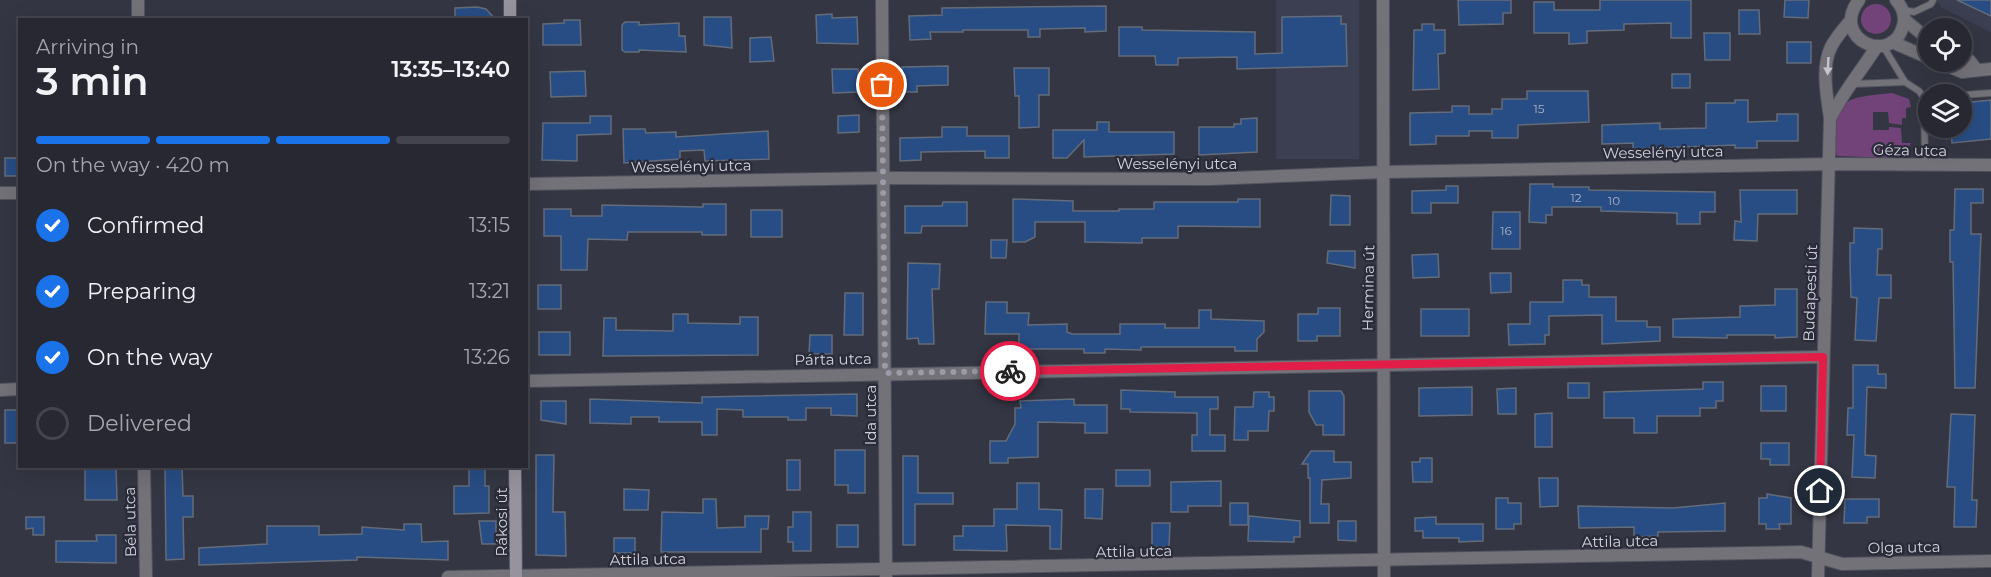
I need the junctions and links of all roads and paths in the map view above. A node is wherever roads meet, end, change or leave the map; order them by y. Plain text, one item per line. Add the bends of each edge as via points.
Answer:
1 (138, 0) edge
2 (510, 0) edge
3 (882, 0) edge
4 (1383, 0) edge
5 (1933, 0) edge
6 (1853, 7) edge
7 (1901, 10) edge
8 (138, 18) edge
9 (510, 18) edge
10 (1918, 28) edge
11 (1884, 44) junction
12 (1918, 55) edge
13 (1972, 65) edge
14 (1991, 69) edge
15 (1977, 70) junction
16 (1972, 71) edge
17 (1905, 81) junction
18 (1853, 84) junction
19 (1918, 90) edge
20 (1991, 93) edge
21 (1972, 94) edge
22 (1830, 118) junction
23 (1925, 138) edge
24 (1829, 164) junction
25 (1925, 165) junction
26 (1991, 165) edge
27 (1384, 172) junction
28 (883, 178) junction
29 (528, 184) edge
30 (0, 193) edge
31 (18, 193) edge
32 (1823, 357) junction
33 (1382, 365) junction
34 (885, 373) junction
35 (528, 381) edge
36 (18, 389) edge
37 (0, 390) edge
38 (144, 468) edge
39 (515, 468) edge
40 (1819, 558) junction
41 (1384, 561) junction
42 (1991, 561) edge
43 (886, 574) edge
44 (146, 577) edge
45 (448, 577) edge
46 (516, 577) edge
47 (1384, 577) edge
48 (1818, 577) edge

1 - 8 street
2 - 9 main road
3 - 28 street, Ida utca
4 - 27 street, Hermina út
5 - 7 lane via 1914,12
6 - 11 street via 1852,28 1861,41
6 -> 22 street, Budapesti út via 1828,55 1826,89
7 - 10 street
7 - 11 street via 1901,32
11 - 12 street
11 - 17 lane
11 - 18 street
13 - 15 street
14 - 15 street
15 - 16 street
17 - 18 lane
17 - 19 lane
18 - 22 street
20 - 21 lane
22 - 24 street, Budapesti út
23 - 25 lane
24 - 25 street, Géza utca
24 - 27 street, Wesselényi utca
24 - 32 street, Budapesti út
25 - 26 street, Géza utca
27 - 28 street, Wesselényi utca via 1209,179
27 - 33 street, Hermina út
28 - 29 street, Wesselényi utca
28 - 34 street, Ida utca
30 - 31 street
32 - 33 street, Párta utca
32 - 40 street, Budapesti út
33 - 34 street, Párta utca
33 - 41 street, Hermina út
34 - 35 street, Párta utca
34 - 43 street, Ida utca
36 - 37 street
38 - 44 street, Béla utca
39 - 46 main road, Rákosi út
40 - 41 street, Attila utca via 1801,552
40 - 42 street, Olga utca via 1842,564
40 - 48 street, Budapesti út
41 - 43 street, Attila utca
41 - 47 street, Hermina út
43 - 46 street, Attila utca
45 - 46 street, Attila utca

